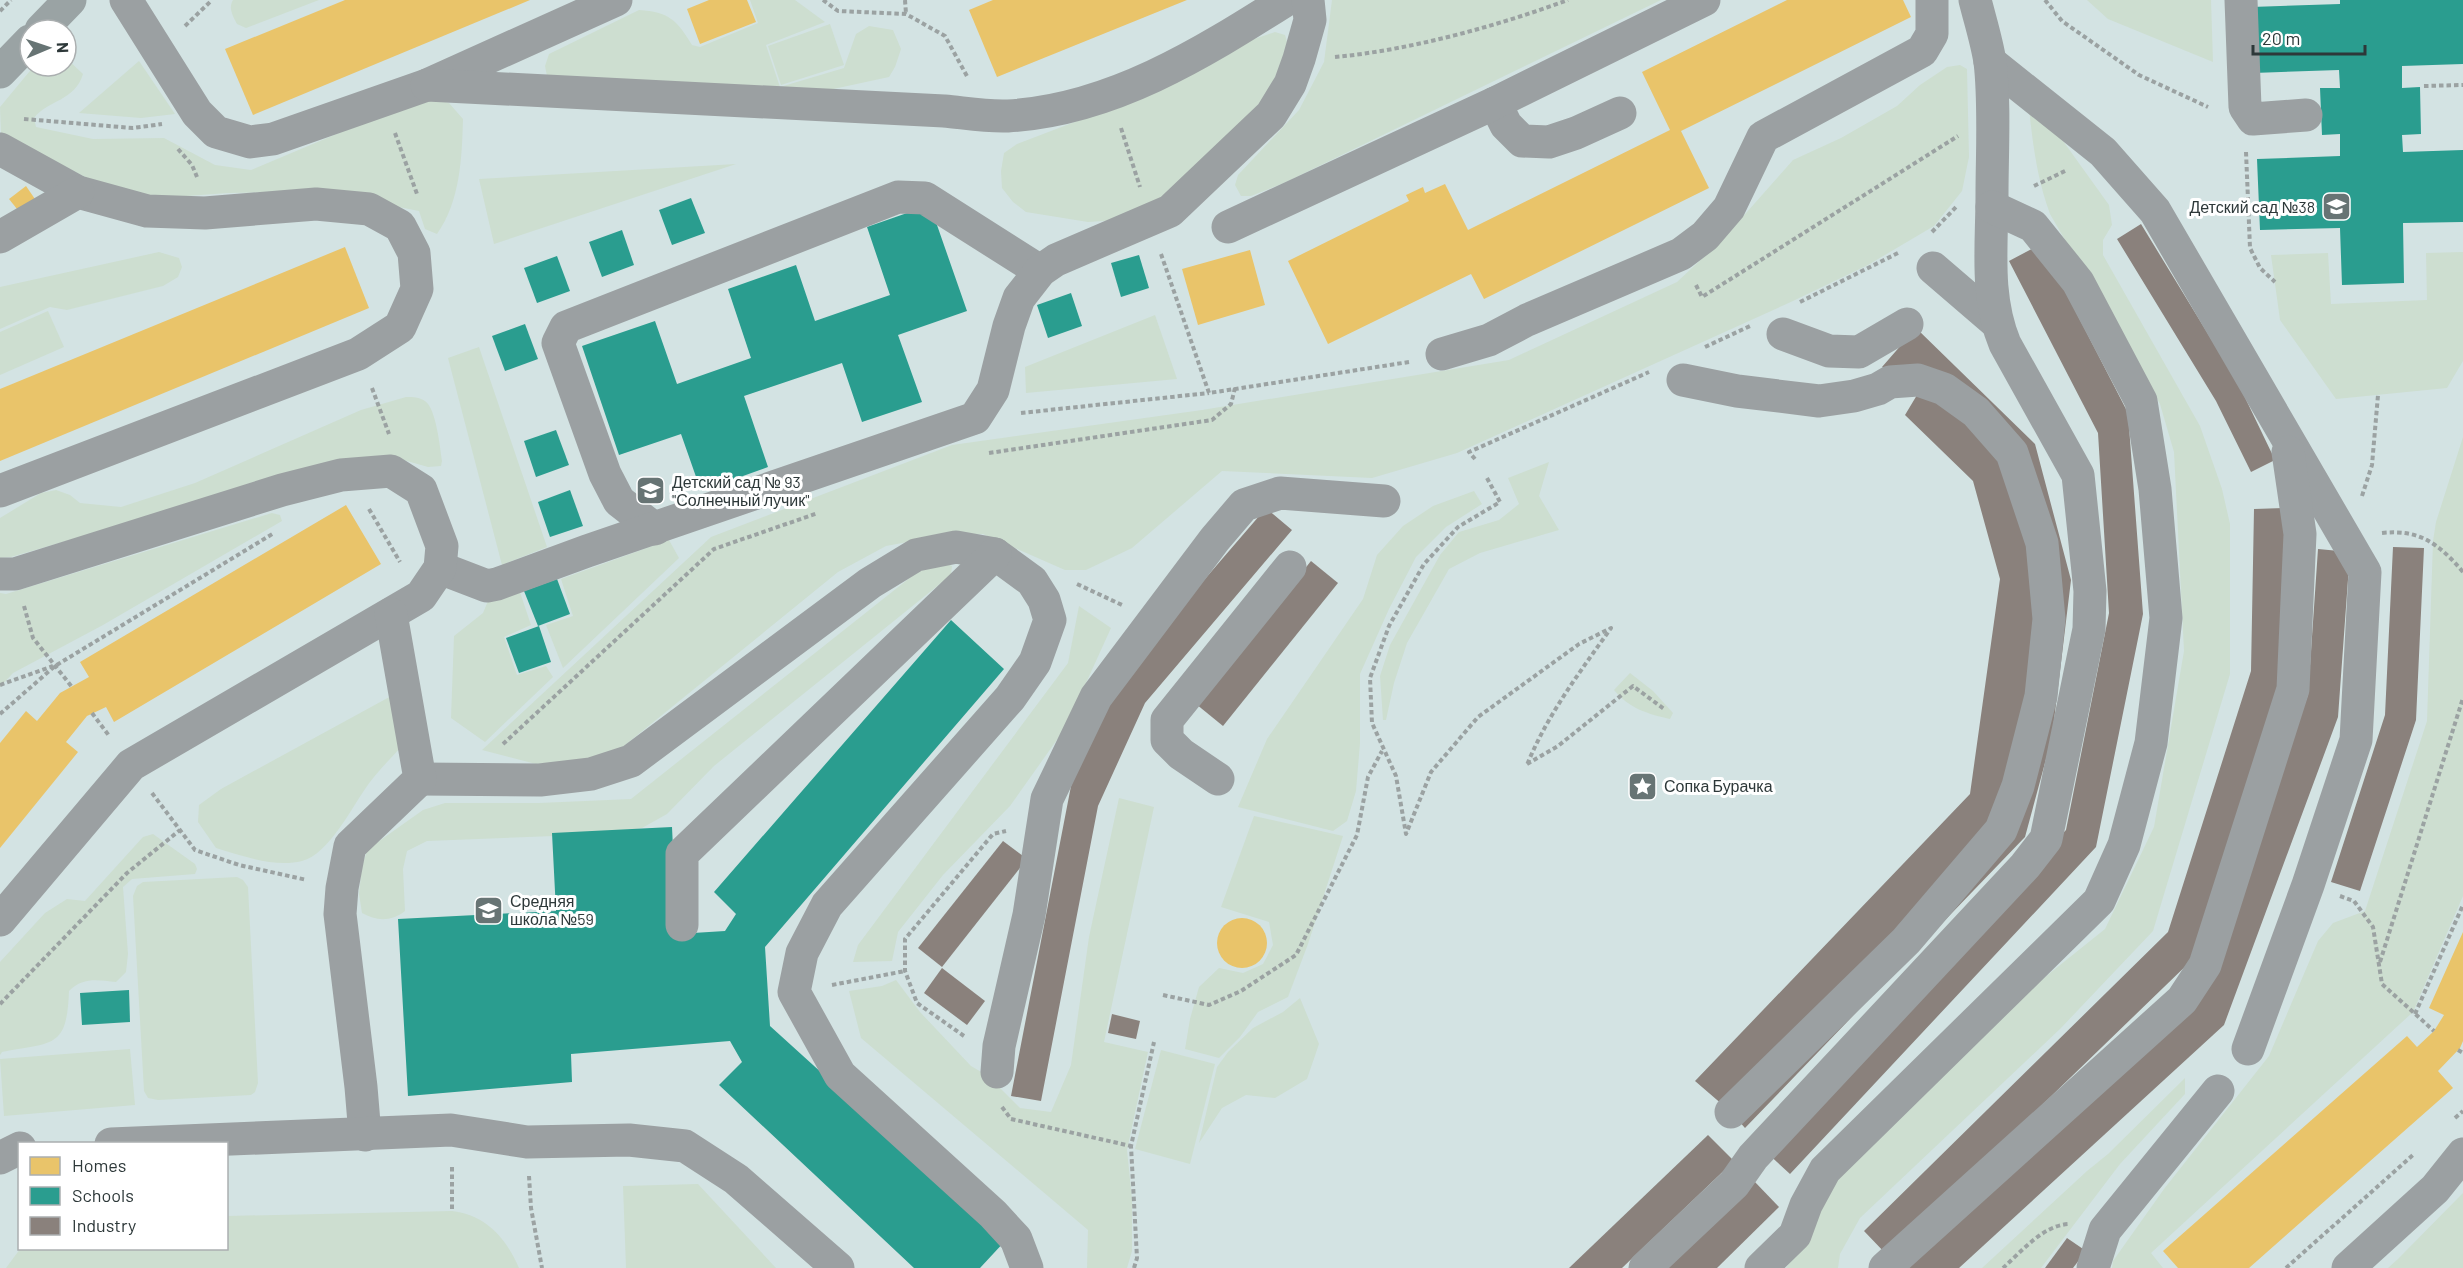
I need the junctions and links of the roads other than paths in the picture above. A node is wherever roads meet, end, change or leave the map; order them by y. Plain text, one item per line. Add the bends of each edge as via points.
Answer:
1 (70, 0) edge
2 (126, 0) edge
3 (616, 0) edge
4 (1286, 0) edge
5 (1308, 0) edge
6 (1704, 0) edge
7 (1932, 0) edge
8 (1976, 0) edge
9 (2241, 0) edge
10 (53, 18) edge
11 (18, 53) edge
12 (1990, 62) junction
13 (0, 72) edge
14 (427, 85) junction
15 (1496, 103) junction
16 (1620, 113) dead end
17 (2306, 115) dead end
18 (0, 149) edge
19 (78, 192) junction
20 (1992, 207) junction
21 (1228, 227) dead end
22 (0, 237) edge
23 (1933, 268) dead end
24 (1040, 271) junction
25 (1996, 323) junction
26 (1906, 324) dead end
27 (1783, 334) dead end
28 (1442, 354) road end
29 (1683, 380) dead end
30 (2285, 433) junction
31 (0, 491) edge
32 (1384, 501) dead end
33 (655, 529) junction
34 (995, 554) junction
35 (1290, 567) dead end
36 (440, 568) junction
37 (0, 574) edge
38 (391, 615) junction
39 (420, 779) junction
40 (1218, 779) dead end
41 (0, 920) edge
42 (682, 925) dead end
43 (2248, 1049) dead end
44 (998, 1059) road end
45 (2218, 1091) dead end
46 (1731, 1112) dead end
47 (364, 1135) junction
48 (143, 1142) edge
49 (18, 1149) edge
50 (2463, 1154) edge
51 (0, 1158) edge
52 (838, 1268) edge
53 (1028, 1268) edge
54 (1645, 1268) edge
55 (1761, 1268) edge
56 (1885, 1268) edge
57 (2093, 1268) edge
58 (2348, 1268) edge

1 - 10 main road
2 - 14 lane via 198,112 216,132 250,142 273,139
3 - 14 lane
4 - 14 lane via 1204,52 1109,95 1070,108 1006,116
5 - 24 lane via 1310,20 1299,59 1290,84 1271,115 1170,211 1056,260
6 - 15 lane
7 - 28 lane via 1932,34 1922,51 1763,137 1729,208 1705,236 1681,254 1489,340
8 - 12 lane
9 - 17 lane via 2249,113
11 - 13 main road
12 - 20 lane
12 - 30 lane via 2103,152 2155,211
15 - 16 lane via 1506,125 1522,141 1549,142
15 - 21 lane
18 - 19 lane
19 - 22 lane
19 - 31 lane via 147,211 180,213 316,204 369,209 400,226 414,253 417,289 400,327 358,354
20 - 25 lane via 1990,271
20 - 55 lane via 2032,226 2078,282 2141,401 2155,489 2166,618 2151,743 2124,845 2099,901 1825,1170 1795,1234
23 - 25 lane
24 - 33 lane via 1019,298 993,390 975,418
24 - 33 lane via 925,198 898,197 566,327 558,343 605,474 619,501
25 - 54 lane via 2078,475 2090,591 2089,629 2046,838 2025,866 1753,1157 1734,1184
26 - 27 lane via 1859,352 1829,351
29 - 46 lane via 1819,401 1854,396 1890,382 1918,380 1944,389 1976,412 2012,453 2042,543 2049,619 2042,696 2018,786 2001,830 1906,941
30 - 43 lane via 2365,572 2356,740
30 - 56 lane via 2300,534 2293,689 2205,965 2181,1000
32 - 44 lane via 1280,493 1244,505 1096,697 1047,799 1029,915
33 - 36 lane via 487,586
34 - 39 lane via 956,547 916,555 870,583 631,760 591,774 540,780
34 - 42 lane via 682,854
34 - 53 lane via 1032,581 1044,600 1050,620 1035,662 1010,698 827,905 802,953 794,992 840,1074 993,1214 1016,1239
35 - 40 lane via 1167,720 1167,740
36 - 37 lane via 442,546 422,490 391,471 341,475 282,489 15,574
36 - 38 lane via 421,596
38 - 39 lane
38 - 41 lane via 131,765
39 - 47 lane via 350,846 342,888 340,914
45 - 57 lane via 2104,1230
47 - 48 lane
47 - 52 lane via 451,1130 527,1142 629,1140 685,1146 736,1179
49 - 51 lane
50 - 58 lane via 2434,1189

